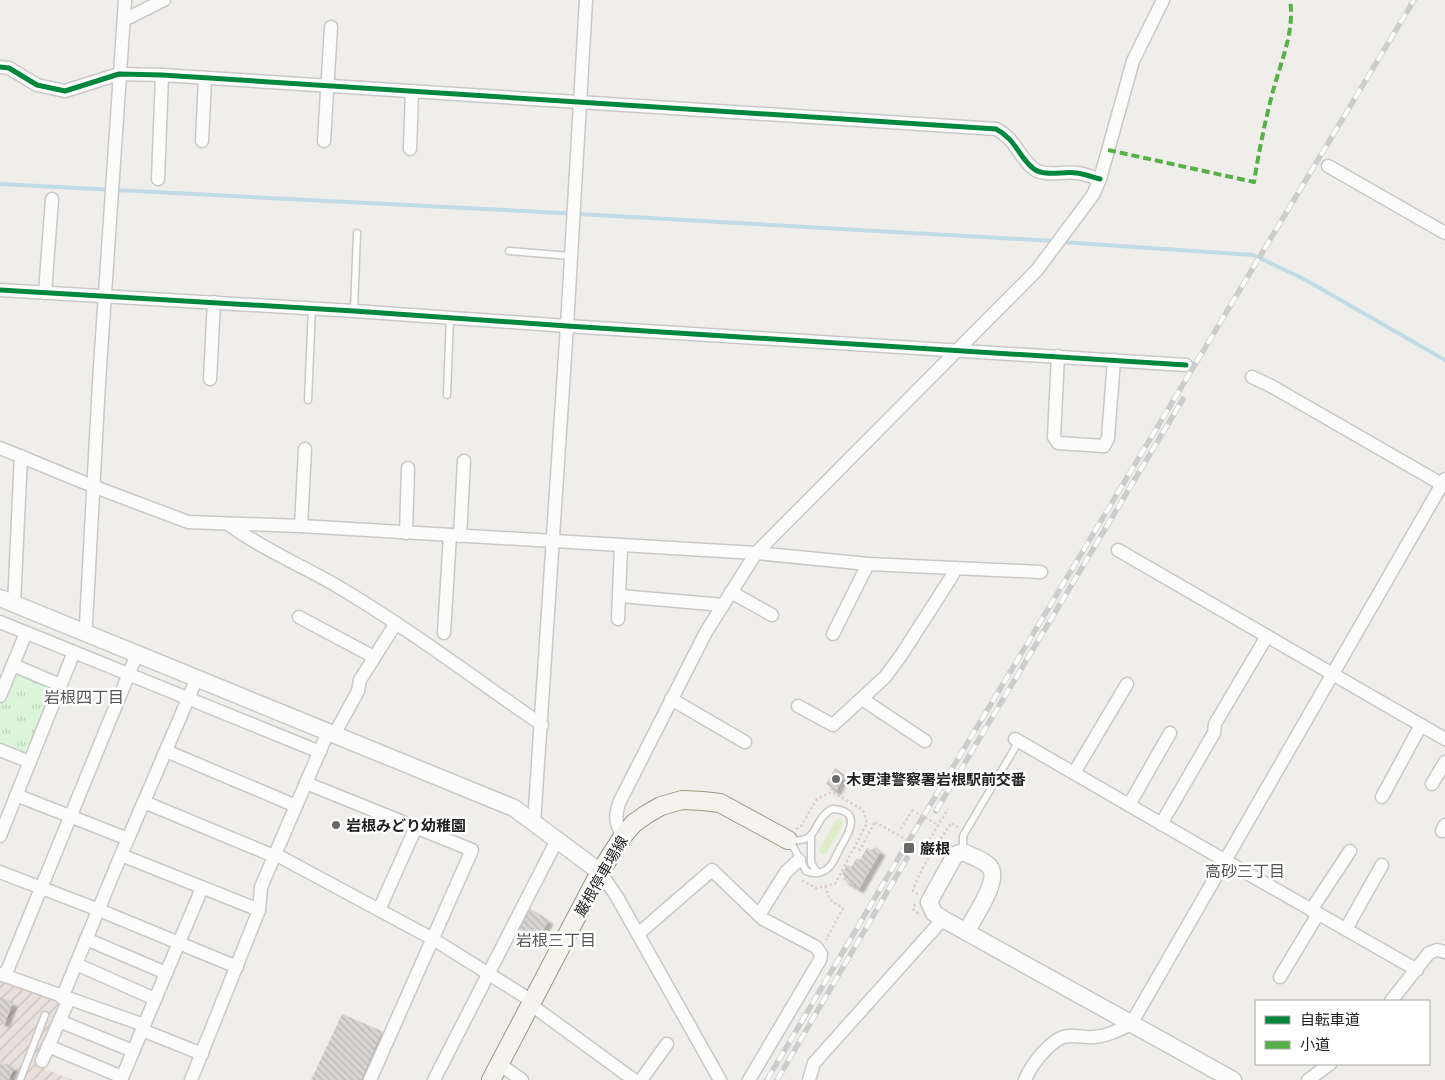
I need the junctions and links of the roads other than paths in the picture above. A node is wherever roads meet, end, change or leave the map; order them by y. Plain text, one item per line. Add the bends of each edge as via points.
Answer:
1 (125, 0) edge
2 (164, 0) edge
3 (586, 0) edge
4 (1163, 0) edge
5 (124, 20) junction
6 (331, 27) dead end
7 (0, 67) edge
8 (119, 74) junction
9 (162, 75) junction
10 (205, 78) junction
11 (327, 86) junction
12 (412, 91) junction
13 (579, 101) junction
14 (324, 140) dead end
15 (202, 141) dead end
16 (410, 149) dead end
17 (1328, 166) dead end
18 (158, 179) dead end
19 (1100, 179) junction
20 (52, 199) dead end
21 (357, 233) dead end
22 (1445, 233) edge
23 (510, 251) dead end
24 (571, 256) junction
25 (0, 290) edge
26 (45, 293) junction
27 (106, 296) junction
28 (214, 302) junction
29 (312, 308) junction
30 (354, 311) junction
31 (450, 317) junction
32 (567, 326) junction
33 (958, 350) junction
34 (1058, 356) junction
35 (1114, 360) junction
36 (1186, 365) dead end
37 (1252, 377) dead end
38 (210, 379) dead end
39 (447, 395) dead end
40 (308, 400) dead end
41 (0, 448) edge
42 (305, 449) dead end
43 (21, 456) junction
44 (464, 461) dead end
45 (408, 468) dead end
46 (1444, 483) edge
47 (95, 487) junction
48 (228, 524) junction
49 (301, 526) junction
50 (406, 533) junction
51 (455, 536) junction
52 (553, 542) junction
53 (622, 546) junction
54 (1118, 550) dead end
55 (756, 554) junction
56 (868, 564) junction
57 (956, 568) junction
58 (1041, 572) dead end
59 (732, 592) junction
60 (620, 596) junction
61 (7, 601) edge
62 (723, 605) junction
63 (772, 615) dead end
64 (299, 617) dead end
65 (618, 619) dead end
66 (0, 622) edge
67 (396, 623) junction
68 (83, 632) junction
69 (26, 633) junction
70 (444, 633) dead end
71 (833, 634) dead end
72 (1267, 636) junction
73 (74, 652) junction
74 (137, 654) junction
75 (374, 657) junction
76 (13, 665) junction
77 (129, 674) junction
78 (1332, 674) junction
79 (198, 678) junction
80 (1126, 684) dead end
81 (60, 685) junction
82 (0, 696) edge
83 (189, 698) junction
84 (862, 698) junction
85 (672, 699) junction
86 (798, 706) dead end
87 (542, 725) junction
88 (1421, 725) junction
89 (1170, 733) dead end
90 (331, 734) junction
91 (1445, 739) edge
92 (1017, 740) joint
93 (925, 741) dead end
94 (745, 742) dead end
95 (0, 750) edge
96 (166, 751) junction
97 (320, 752) junction
98 (30, 762) junction
99 (1445, 762) edge
100 (1074, 773) junction
101 (306, 783) junction
102 (1432, 784) dead end
103 (16, 795) junction
104 (1382, 797) dead end
105 (144, 802) junction
106 (1129, 805) junction
107 (296, 806) junction
108 (71, 816) junction
109 (534, 823) junction
110 (1161, 824) junction
111 (416, 827) junction
112 (0, 836) edge
113 (623, 836) junction
114 (811, 836) junction
115 (128, 839) junction
116 (557, 840) junction
117 (788, 840) junction
118 (1350, 851) dead end
119 (963, 852) junction
120 (121, 855) junction
121 (275, 855) junction
122 (799, 860) junction
123 (1224, 860) junction
124 (1382, 865) dead end
125 (0, 872) edge
126 (600, 872) junction
127 (818, 873) junction
128 (42, 888) junction
129 (202, 888) junction
130 (99, 910) junction
131 (259, 910) junction
132 (378, 910) junction
133 (1315, 912) junction
134 (759, 915) junction
135 (943, 920) junction
136 (1346, 929) junction
137 (966, 932) junction
138 (638, 934) junction
139 (432, 939) junction
140 (86, 940) junction
141 (179, 943) junction
142 (1445, 952) edge
143 (76, 964) junction
144 (237, 967) junction
145 (1417, 970) junction
146 (166, 973) junction
147 (489, 974) junction
148 (2, 975) edge
149 (1280, 977) dead end
150 (65, 998) junction
151 (155, 999) junction
152 (1392, 1000) edge
153 (531, 1002) junction
154 (45, 1015) dead end
155 (59, 1021) junction
156 (1130, 1024) junction
157 (143, 1028) junction
158 (667, 1044) dead end
159 (48, 1046) junction
160 (133, 1051) junction
161 (202, 1054) junction
162 (42, 1061) dead end
163 (1329, 1065) edge
164 (495, 1072) edge
165 (122, 1079) edge
166 (20, 1080) edge
167 (191, 1080) edge
168 (370, 1080) edge
169 (434, 1080) edge
170 (522, 1080) edge
171 (634, 1080) edge
172 (641, 1080) edge
173 (720, 1080) edge
174 (749, 1080) edge
175 (809, 1080) edge
176 (1025, 1080) edge
177 (1234, 1080) edge
178 (1308, 1080) edge

1 - 5 street
2 - 5 street
3 - 13 street
4 - 19 street via 1132,61
5 - 8 street
6 - 11 street
7 - 8 street via 9,68 37,85 65,91
8 - 9 street
8 - 27 street
9 - 10 street
9 - 18 street
10 - 11 street
10 - 15 street
11 - 12 street
11 - 14 street
12 - 13 street
12 - 16 street
13 - 19 street via 996,129 1011,140 1035,171 1075,173
13 - 24 street
17 - 22 street
19 - 33 street via 1093,195 1037,270
20 - 26 street
21 - 30 lane
23 - 24 lane
24 - 32 street
25 - 26 street
26 - 27 street
27 - 28 street
27 - 47 street
28 - 29 street
28 - 38 street
29 - 30 street
29 - 40 lane
30 - 31 street
31 - 32 street
31 - 39 lane
32 - 33 street
32 - 52 street
33 - 34 street
33 - 55 street
34 - 35 street
34 - 35 street via 1054,437 1058,443 1104,446 1108,438
35 - 36 street
37 - 46 street
41 - 43 street
42 - 49 street
43 - 47 street
43 - 61 street
44 - 51 street
45 - 50 street
46 - 78 street
47 - 48 street via 188,522
47 - 68 street
48 - 49 street
48 - 67 street
49 - 50 street
50 - 51 street
51 - 52 street
51 - 70 street
52 - 53 street
52 - 87 street
53 - 55 street
53 - 60 street
54 - 72 street
55 - 56 street
55 - 59 street
56 - 57 street
56 - 71 street
57 - 58 street
57 - 84 street via 902,654 885,677
59 - 62 street
59 - 63 street
60 - 62 street
60 - 65 street
61 - 68 street
62 - 85 street
64 - 75 street
66 - 69 street
67 - 75 street
67 - 87 street
68 - 74 street
69 - 73 street
69 - 76 street
72 - 78 street
72 - 110 street
73 - 77 street
73 - 81 street
74 - 77 street
74 - 79 street
75 - 90 street via 360,680 358,691
76 - 81 street
76 - 82 street
77 - 83 street
77 - 108 street
78 - 88 street
78 - 123 street
79 - 83 street
79 - 90 street
80 - 100 street
81 - 98 street
83 - 96 street
83 - 97 street
84 - 86 street via 833,725
84 - 93 street
85 - 94 street
85 - 113 street via 615,814 616,826
87 - 109 street
88 - 91 street
88 - 104 street
89 - 106 street
90 - 97 street
90 - 109 street via 514,808
92 - 100 street
92 - 119 lane via 963,836
95 - 98 street
96 - 105 street
96 - 107 street
97 - 101 street
98 - 103 street
99 - 102 street
100 - 106 street
101 - 107 street
101 - 111 street
103 - 108 street
103 - 112 street
105 - 115 street
105 - 121 street
106 - 110 street
107 - 121 street
108 - 115 street
108 - 128 street
109 - 116 street
110 - 123 street
111 - 132 street
111 - 139 street via 472,850
113 - 117 main road, 巌根停車場線 via 647,814 682,800 720,804
113 - 126 main road, 巌根停車場線
114 - 117 lane via 798,842
114 - 127 lane via 811,863
114 - 127 lane via 824,814 832,809 848,813 850,831 830,867
115 - 120 street
116 - 126 street
116 - 147 street
117 - 122 lane
118 - 133 street
119 - 135 street via 955,855 929,902
119 - 137 street via 989,866 993,873 989,891
120 - 129 street
120 - 130 street
121 - 131 street via 261,887
121 - 132 street
122 - 127 lane via 806,871
122 - 134 street via 786,872
123 - 133 street
123 - 156 street
124 - 136 street
125 - 128 street
126 - 138 street
126 - 153 main road, 巌根停車場線
128 - 130 street
128 - 148 street
129 - 131 street
129 - 141 street
130 - 140 street
130 - 141 street
131 - 144 street
132 - 139 street
133 - 136 street
133 - 149 street
134 - 138 street via 712,870
134 - 174 street via 816,948 820,952 820,960
135 - 137 street
135 - 175 street via 814,1063
136 - 145 street
137 - 156 street
138 - 173 street
139 - 147 street
139 - 168 street
140 - 143 street
140 - 146 street
141 - 144 street
141 - 146 street
142 - 145 street via 1429,953
143 - 150 street
143 - 151 street
144 - 161 street
145 - 152 street
146 - 151 street
147 - 153 street
147 - 169 street
148 - 150 street
150 - 155 street
150 - 157 street
151 - 157 street
153 - 164 main road, 巌根停車場線
153 - 171 street
154 - 166 lane
155 - 159 street
155 - 160 street
156 - 176 street via 1094,1037 1064,1037 1045,1050
156 - 177 street
157 - 160 street
157 - 161 street
158 - 172 street
159 - 162 street
159 - 165 street
160 - 165 street
161 - 167 street
163 - 178 street
164 - 170 street

